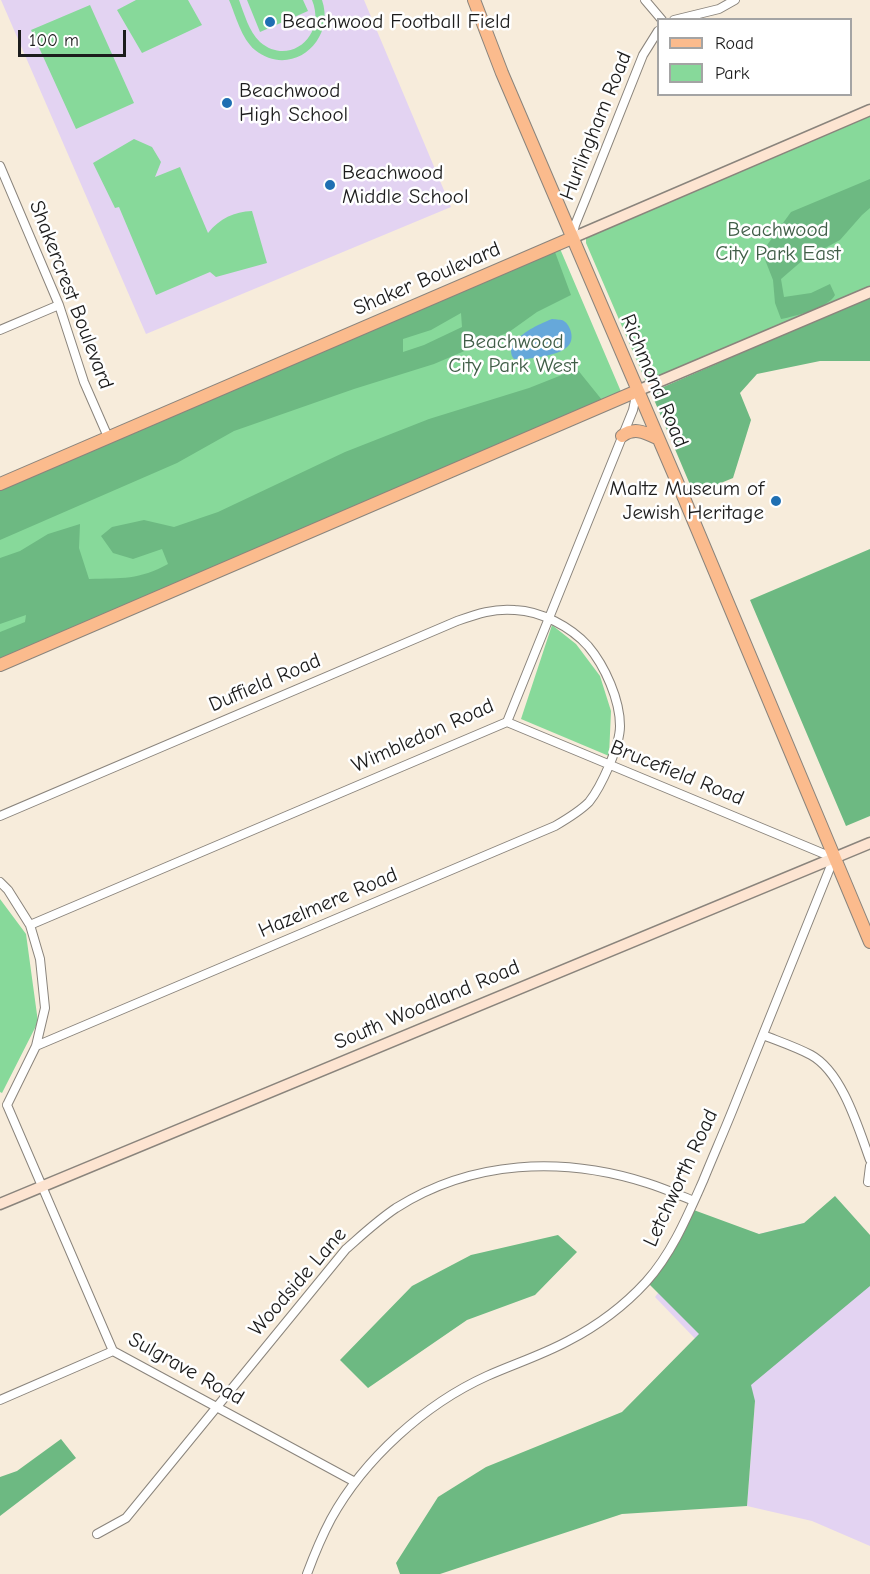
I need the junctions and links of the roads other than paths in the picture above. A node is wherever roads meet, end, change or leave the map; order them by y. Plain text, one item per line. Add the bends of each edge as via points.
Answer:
1 (474, 0) edge
2 (645, 0) edge
3 (735, 0) edge
4 (660, 18) edge
5 (682, 18) edge
6 (657, 33) edge
7 (870, 110) edge
8 (0, 166) edge
9 (572, 238) junction
10 (870, 292) edge
11 (59, 305) junction
12 (0, 330) edge
13 (637, 392) junction
14 (622, 436) junction
15 (108, 437) junction
16 (657, 438) junction
17 (0, 484) edge
18 (550, 618) junction
19 (0, 664) edge
20 (507, 722) junction
21 (610, 765) junction
22 (0, 816) edge
23 (870, 843) edge
24 (834, 858) junction
25 (0, 882) edge
26 (30, 925) junction
27 (870, 942) edge
28 (763, 1035) junction
29 (36, 1046) junction
30 (4, 1104) edge
31 (870, 1160) edge
32 (870, 1166) edge
33 (868, 1182) dead end
34 (41, 1186) junction
35 (694, 1201) junction
36 (0, 1204) edge
37 (114, 1351) junction
38 (0, 1400) edge
39 (217, 1407) junction
40 (355, 1482) junction
41 (97, 1534) dead end
42 (307, 1574) edge

1 - 9 main road, Richmond Road
2 - 4 street
3 - 5 street via 718,9
6 - 9 street, Hurlingham Road via 643,55
7 - 9 street, Shaker Boulevard
8 - 11 street, Shakercrest Boulevard
9 - 13 main road, Richmond Road
9 - 15 main road, Shaker Boulevard
10 - 13 street
11 - 12 street
11 - 15 street, Shakercrest Boulevard via 84,382
13 - 14 street, Wimbledon Road
13 - 16 main road, Richmond Road
13 - 19 main road
14 - 16 main road via 637,430
14 - 18 street, Wimbledon Road
15 - 17 main road, Shaker Boulevard
16 - 24 main road, Richmond Road
18 - 20 street, Wimbledon Road
18 - 21 street, Duffield Road via 588,646 616,698 620,728
18 - 22 street, Duffield Road via 518,610 484,611
20 - 21 street, Brucefield Road
20 - 26 street, Wimbledon Road
21 - 24 street, Brucefield Road
21 - 29 street, Hazelmere Road via 590,801 555,826
23 - 24 street, South Woodland Road
24 - 27 main road, Richmond Road
24 - 28 street, Letchworth Road
24 - 34 street, South Woodland Road
25 - 26 street
26 - 29 street via 40,959 45,1008
28 - 31 street via 812,1055 826,1066 839,1083
28 - 35 street, Letchworth Road
29 - 30 street
30 - 34 street, Sulgrave Road
32 - 33 street
34 - 36 street, South Woodland Road
34 - 37 street, Sulgrave Road
35 - 39 street, Woodside Lane via 647,1183 586,1170 530,1166 474,1174 418,1195 394,1209 346,1249
35 - 40 street, Letchworth Road via 681,1232 662,1261 623,1304 567,1342 439,1403 396,1438
37 - 38 street
37 - 39 street, Sulgrave Road
39 - 40 street, Sulgrave Road
39 - 41 street, Woodside Lane via 126,1518
40 - 42 street, Letchworth Road via 331,1518

